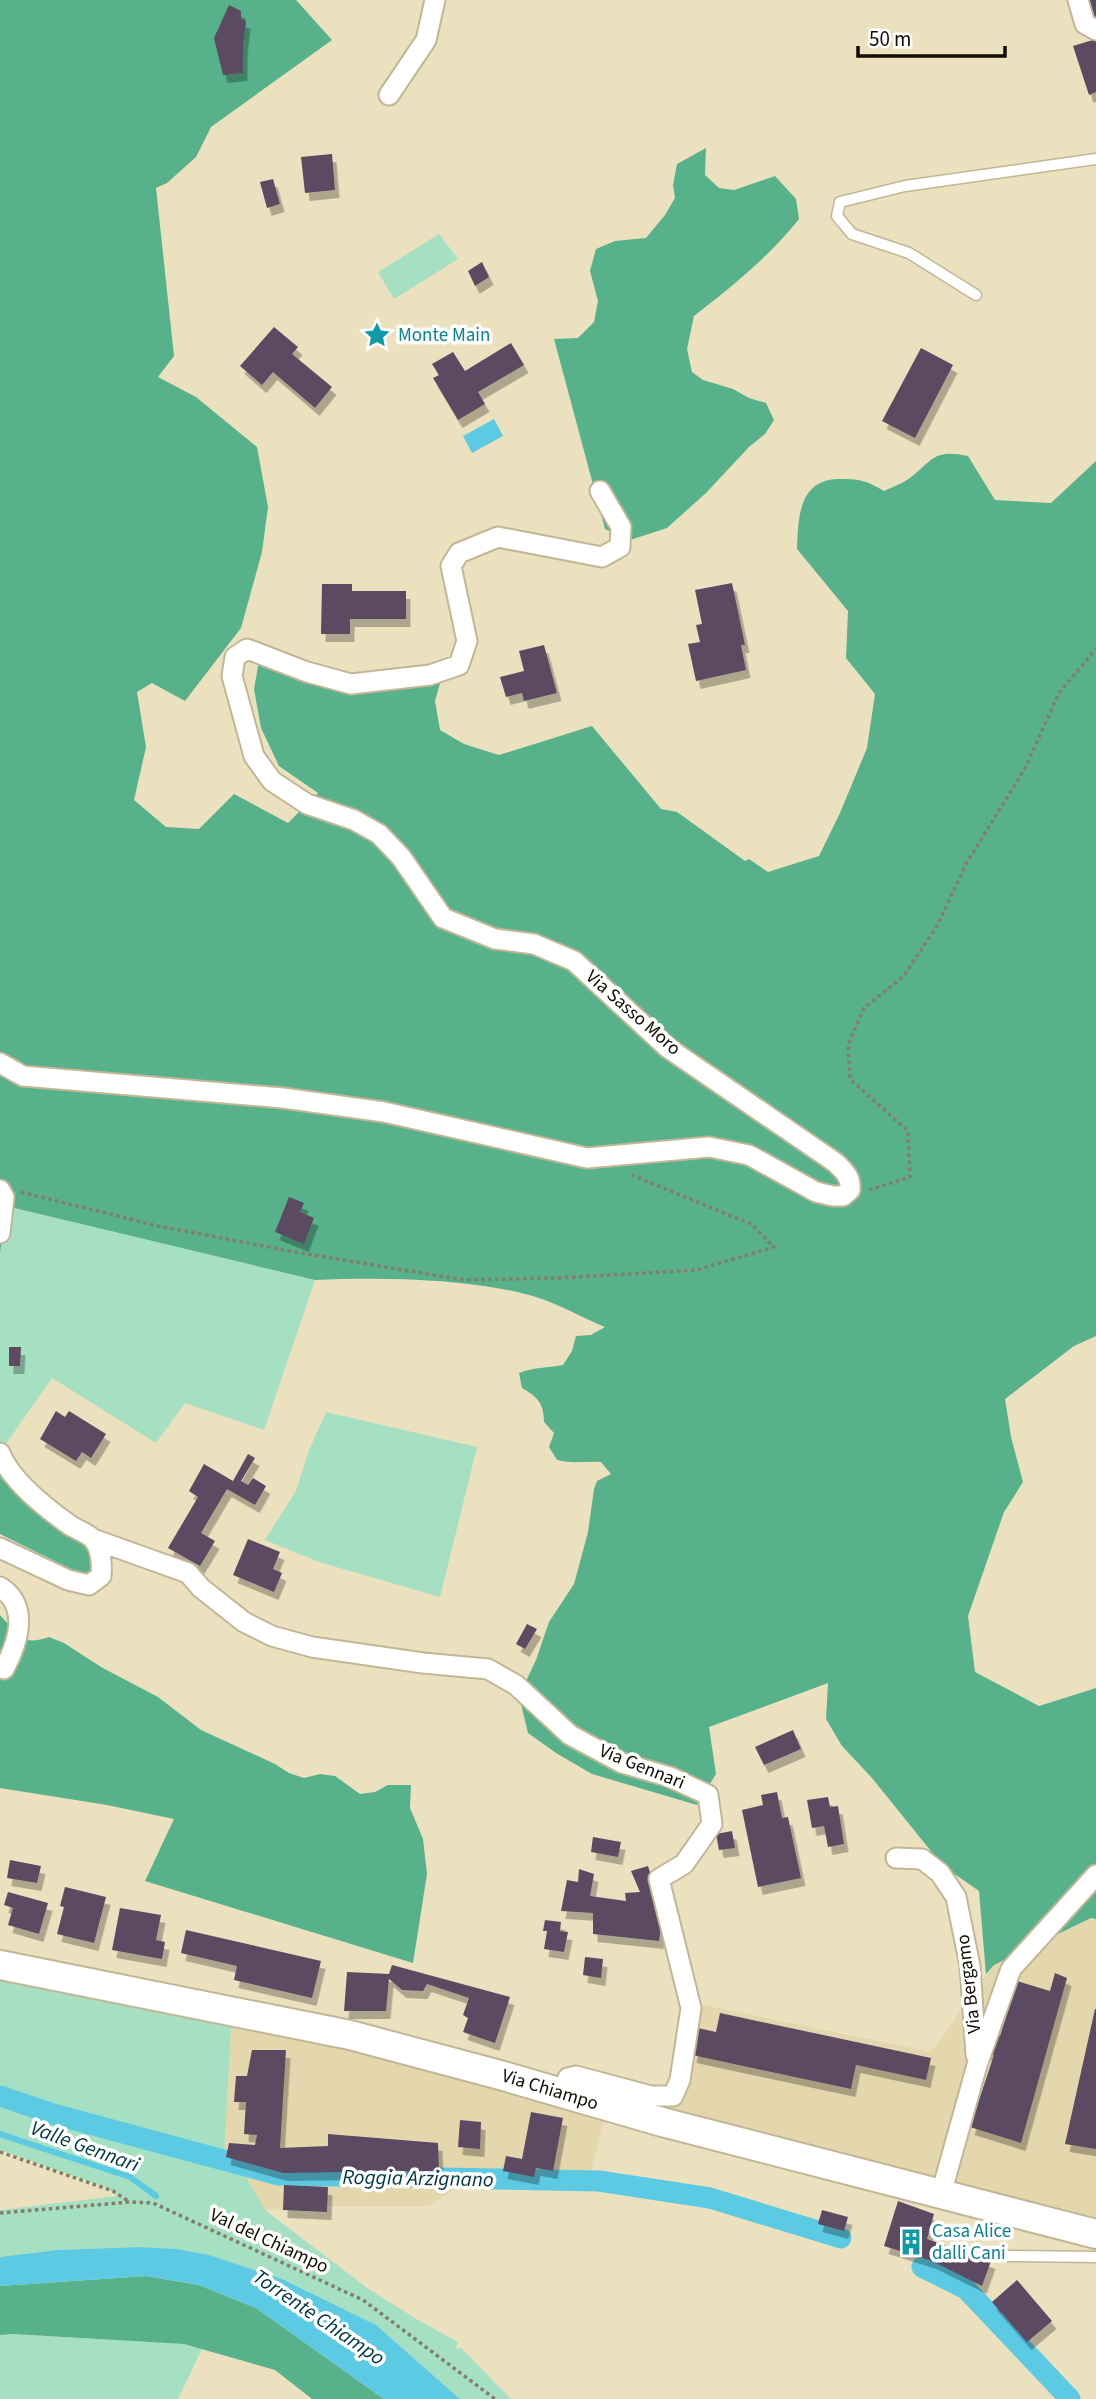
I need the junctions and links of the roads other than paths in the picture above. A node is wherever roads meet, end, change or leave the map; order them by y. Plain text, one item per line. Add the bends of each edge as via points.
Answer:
1 (435, 0) edge
2 (1078, 0) edge
3 (1096, 30) edge
4 (389, 95) dead end
5 (1096, 159) edge
6 (976, 295) dead end
7 (600, 491) dead end
8 (0, 1063) edge
9 (2, 1193) edge
10 (0, 1233) edge
11 (0, 1453) edge
12 (93, 1539) junction
13 (0, 1548) edge
14 (0, 1587) edge
15 (0, 1667) edge
16 (896, 1858) dead end
17 (1096, 1875) edge
18 (0, 1965) edge
19 (977, 2065) junction
20 (562, 2094) junction
21 (941, 2194) junction
22 (1096, 2234) edge
23 (1008, 2256) dead end
24 (1096, 2258) edge

1 - 4 street via 426,40
2 - 3 street via 1085,24
5 - 6 lane via 905,186 840,202 837,216 852,234 909,253
7 - 8 street, Via Sasso Moro via 621,527 620,547 601,557 498,537 458,553 451,566 467,641 459,666 430,675 351,684 247,649 235,657 232,677 254,756 272,781 307,804 379,834 401,857 443,918 495,939 534,944 574,961 668,1048 836,1163 847,1173 850,1190 843,1196 816,1192 749,1155 709,1147 587,1158 384,1112 283,1098 23,1076
9 - 10 street
11 - 12 street via 34,1497
12 - 13 street via 103,1564 101,1576 89,1584 68,1580
12 - 20 street, Via Gennari via 188,1573 244,1622 272,1636 312,1647 488,1669 516,1685 570,1735 622,1763 670,1777 708,1795 712,1824 684,1864 659,1879 691,2008 680,2080 673,2096 650,2096 576,2076 568,2078
14 - 15 street via 9,1593 20,1618 14,1649 4,1669
16 - 19 street, Via Bergamo via 922,1860 940,1873 956,1897 970,1966
17 - 19 street, Via Bergamo via 1012,1969
18 - 20 main road, Via Chiampo via 350,2035
19 - 21 street, Via Bergamo
20 - 21 main road, Via Chiampo
21 - 22 main road, Via Chiampo
23 - 24 lane

